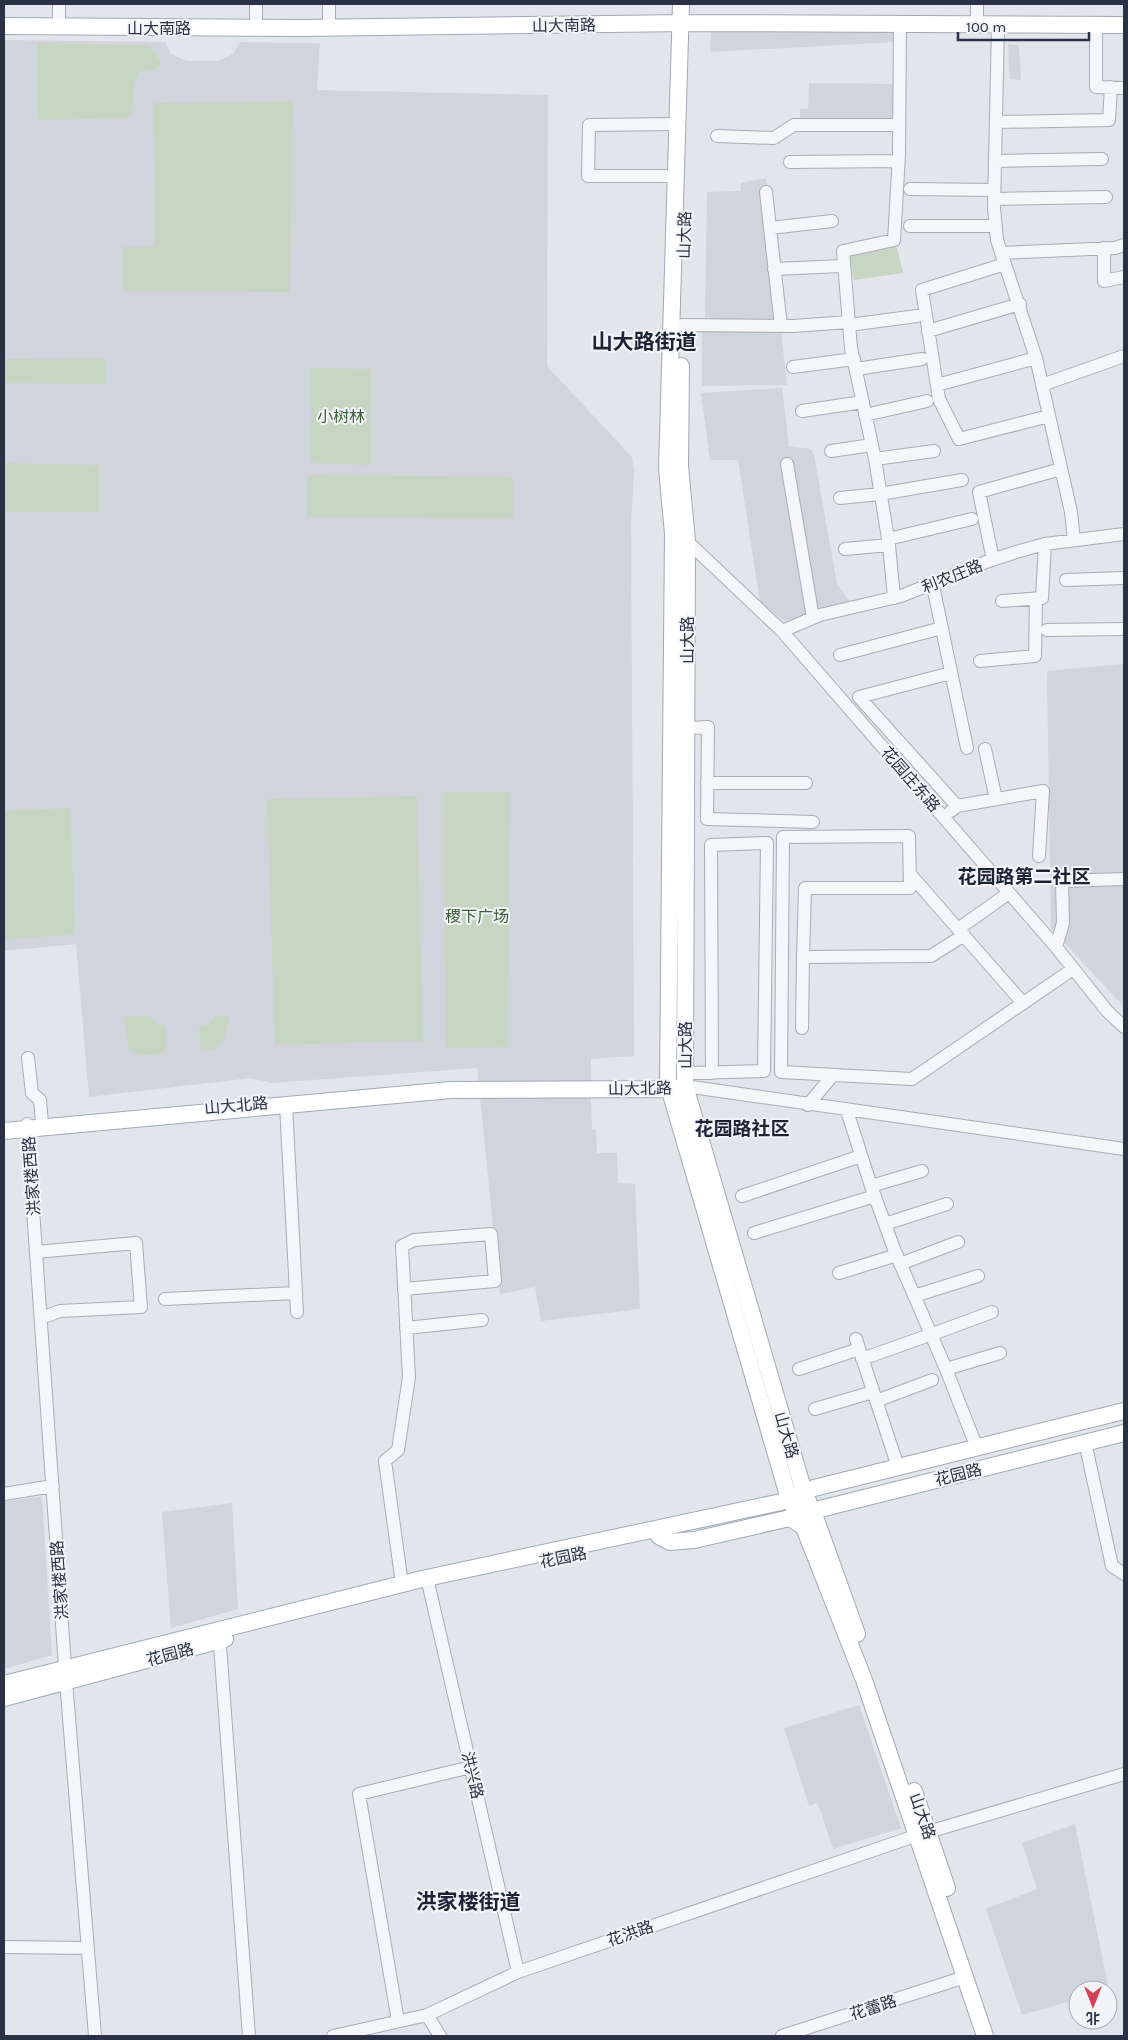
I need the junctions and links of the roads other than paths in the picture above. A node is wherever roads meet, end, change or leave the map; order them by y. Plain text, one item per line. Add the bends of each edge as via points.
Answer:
1 (59, 4) edge
2 (256, 4) edge
3 (329, 4) edge
4 (681, 4) edge
5 (692, 4) edge
6 (977, 4) edge
7 (685, 23) junction
8 (900, 24) junction
9 (977, 24) junction
10 (998, 25) junction
11 (1096, 25) junction
12 (1124, 25) edge
13 (4, 26) edge
14 (58, 27) junction
15 (256, 28) junction
16 (329, 28) junction
17 (1111, 88) junction
18 (1124, 88) edge
19 (996, 122) junction
20 (679, 124) junction
21 (899, 126) junction
22 (717, 136) dead end
23 (1102, 159) dead end
24 (898, 161) junction
25 (995, 161) junction
26 (790, 162) dead end
27 (677, 176) junction
28 (910, 188) dead end
29 (766, 192) dead end
30 (994, 195) junction
31 (1106, 197) dead end
32 (832, 221) dead end
33 (910, 226) dead end
34 (996, 226) junction
35 (770, 228) junction
36 (1124, 245) edge
37 (1104, 248) junction
38 (1003, 258) junction
39 (842, 266) dead end
40 (774, 269) junction
41 (1124, 277) edge
42 (1020, 304) junction
43 (917, 316) dead end
44 (849, 323) junction
45 (682, 325) junction
46 (781, 326) junction
47 (928, 331) junction
48 (1124, 356) edge
49 (1036, 358) junction
50 (922, 359) dead end
51 (855, 364) junction
52 (793, 367) dead end
53 (937, 384) junction
54 (1042, 385) junction
55 (927, 401) dead end
56 (864, 408) junction
57 (802, 411) dead end
58 (1049, 416) junction
59 (872, 444) junction
60 (831, 451) dead end
61 (934, 451) dead end
62 (875, 459) junction
63 (787, 464) dead end
64 (1061, 469) junction
65 (962, 480) dead end
66 (880, 494) junction
67 (840, 498) dead end
68 (972, 519) dead end
69 (1124, 534) edge
70 (687, 540) junction
71 (1074, 540) junction
72 (888, 542) junction
73 (1045, 544) junction
74 (845, 549) dead end
75 (993, 560) junction
76 (1124, 578) edge
77 (1066, 580) dead end
78 (933, 586) dead end
79 (894, 598) junction
80 (1036, 599) junction
81 (1002, 601) dead end
82 (813, 618) junction
83 (942, 628) junction
84 (1124, 629) edge
85 (782, 630) junction
86 (1047, 630) dead end
87 (840, 654) dead end
88 (980, 660) dead end
89 (951, 673) junction
90 (686, 728) junction
91 (967, 748) dead end
92 (985, 749) dead end
93 (707, 783) junction
94 (806, 783) dead end
95 (996, 799) junction
96 (957, 806) junction
97 (944, 817) junction
98 (813, 822) dead end
99 (1039, 856) dead end
100 (910, 874) junction
101 (1124, 879) edge
102 (1009, 893) junction
103 (961, 932) junction
104 (1056, 947) junction
105 (803, 957) junction
106 (1073, 969) junction
107 (1023, 1004) junction
108 (1124, 1027) edge
109 (802, 1028) dead end
110 (28, 1058) dead end
111 (712, 1072) junction
112 (833, 1075) junction
113 (679, 1083) junction
114 (286, 1105) junction
115 (808, 1105) junction
116 (847, 1111) junction
117 (33, 1125) junction
118 (4, 1126) edge
119 (4, 1131) edge
120 (1124, 1149) edge
121 (861, 1156) junction
122 (922, 1171) dead end
123 (873, 1191) junction
124 (742, 1196) dead end
125 (947, 1204) dead end
126 (885, 1224) junction
127 (754, 1233) dead end
128 (958, 1242) dead end
129 (36, 1252) junction
130 (898, 1259) junction
131 (839, 1273) dead end
132 (978, 1276) dead end
133 (404, 1290) junction
134 (296, 1293) junction
135 (914, 1296) junction
136 (165, 1298) dead end
137 (297, 1312) dead end
138 (992, 1312) dead end
139 (41, 1318) junction
140 (482, 1320) dead end
141 (406, 1328) junction
142 (927, 1336) junction
143 (859, 1349) junction
144 (1000, 1353) dead end
145 (799, 1369) dead end
146 (946, 1369) junction
147 (932, 1380) dead end
148 (875, 1396) junction
149 (815, 1409) dead end
150 (1124, 1411) edge
151 (1124, 1432) edge
152 (1085, 1442) junction
153 (976, 1448) junction
154 (898, 1467) junction
155 (53, 1486) junction
156 (4, 1494) edge
157 (800, 1509) junction
158 (1124, 1574) edge
159 (428, 1582) junction
160 (402, 1584) junction
161 (219, 1635) junction
162 (66, 1674) junction
163 (4, 1684) edge
164 (4, 1698) edge
165 (471, 1767) junction
166 (1124, 1774) edge
167 (923, 1833) junction
168 (4, 1947) edge
169 (88, 1948) junction
170 (518, 1972) junction
171 (965, 1978) junction
172 (426, 2015) junction
173 (398, 2021) junction
174 (95, 2036) edge
175 (249, 2036) edge
176 (333, 2036) edge
177 (440, 2036) edge
178 (782, 2036) edge
179 (985, 2036) edge
180 (996, 2036) edge

1 - 14 street
2 - 15 street
3 - 16 street
4 - 7 main road, 山大路
5 - 7 main road, 山大路
6 - 9 street
7 - 8 main road, 山大南路
7 - 16 main road, 山大南路
7 - 20 main road, 山大路
7 - 45 main road, 山大路
8 - 9 main road, 山大南路
8 - 21 street
9 - 10 main road, 山大南路
10 - 11 main road, 山大南路
10 - 19 street
11 - 12 main road, 山大南路
11 - 17 street via 1096,88
13 - 14 main road, 山大南路
14 - 15 main road, 山大南路
15 - 16 main road, 山大南路
17 - 18 street
17 - 19 street via 1109,120
19 - 25 street
20 - 27 main road, 山大路
20 - 27 street via 589,125 588,176
21 - 22 street via 794,125 774,138
21 - 24 street
23 - 25 street
24 - 26 street
24 - 44 street via 894,240 843,251
25 - 30 street
27 - 113 main road, 山大路 via 667,468 673,534
28 - 30 street
29 - 35 street
30 - 31 street
30 - 34 street
32 - 35 street
33 - 34 street
34 - 38 street
35 - 40 street
36 - 37 street
37 - 38 street
37 - 41 street via 1104,281
38 - 42 street
38 - 47 street via 922,290
39 - 40 street
40 - 46 street
42 - 47 street
42 - 49 street
43 - 44 street
44 - 46 street
44 - 51 street
45 - 46 street
45 - 70 main road, 山大路 via 680,466
47 - 53 street
48 - 54 street
49 - 53 street
49 - 54 street
50 - 51 street
51 - 52 street
51 - 56 street
53 - 58 street via 940,399 959,439
54 - 58 street
55 - 56 street
56 - 57 street
56 - 59 street
58 - 64 street
59 - 60 street
59 - 62 street
61 - 62 street
62 - 66 street
63 - 82 street
64 - 71 street
64 - 75 street via 978,492
65 - 66 street
66 - 67 street
66 - 72 street
68 - 72 street
69 - 71 street, 利农庄路
70 - 85 street, 花园庄东路
70 - 90 main road, 山大路
71 - 73 street, 利农庄路
72 - 74 street
72 - 79 street
73 - 75 street, 利农庄路
73 - 80 street via 1042,598
75 - 79 street, 利农庄路
76 - 77 street
78 - 83 street
79 - 82 street, 利农庄路
80 - 81 street
80 - 88 street via 1035,656
82 - 85 street, 利农庄路
83 - 87 street
83 - 89 street
84 - 86 street
85 - 97 street, 花园庄东路
89 - 91 street
89 - 96 street via 859,697
90 - 93 street via 708,727
90 - 113 main road, 山大路
92 - 95 street
93 - 94 street
93 - 98 street via 707,819
95 - 96 street
95 - 99 street via 1043,791
96 - 97 street
97 - 102 street, 花园庄东路
100 - 103 street
100 - 105 street via 910,888 805,888
100 - 112 street via 909,836 783,837 780,1072
101 - 104 street via 1062,881 1064,923
102 - 103 street
102 - 104 street, 花园庄东路
103 - 105 street via 930,956
103 - 107 street
104 - 106 street, 花园庄东路
105 - 109 street
106 - 107 street
106 - 108 street, 花园庄东路
107 - 112 street via 912,1079
110 - 117 street, 洪家楼西路 via 32,1093 40,1100
111 - 111 street via 764,1071 767,843 711,845
111 - 113 street
112 - 115 street
113 - 114 main road, 山大北路 via 452,1090
113 - 115 street
113 - 117 main road, 山大北路 via 441,1086
113 - 157 main road, 山大路
114 - 117 main road, 山大北路
114 - 134 street
115 - 116 street
116 - 120 street
116 - 121 street, 花园路
117 - 118 main road, 山大北路
117 - 119 main road, 山大北路
117 - 129 street, 洪家楼西路
121 - 123 street, 花园路
121 - 124 street
122 - 123 street
123 - 126 street, 花园路
123 - 127 street
125 - 126 street
126 - 130 street, 花园路
128 - 130 street
129 - 139 street, 洪家楼西路
129 - 139 street via 136,1243 141,1307 60,1311
130 - 131 street
130 - 135 street, 花园路
132 - 135 street
133 - 133 street via 402,1246 414,1240 491,1234 495,1281
133 - 141 street
134 - 136 street
134 - 137 street
135 - 142 street, 花园路
138 - 142 street
139 - 155 street, 洪家楼西路
140 - 141 street
141 - 160 street via 409,1377 398,1450 385,1461
142 - 143 street
142 - 146 street, 花园路
143 - 145 street
143 - 148 street
144 - 146 street
146 - 153 street, 花园路
147 - 148 street
148 - 149 street
148 - 154 street
150 - 153 main road, 花园路
151 - 152 main road, 花园路
152 - 157 main road, 花园路 via 820,1509
152 - 158 street via 1112,1566
153 - 154 main road, 花园路
154 - 157 main road, 花园路 via 811,1489
155 - 156 street
155 - 162 street, 洪家楼西路
157 - 159 main road, 花园路
157 - 159 main road, 花园路
157 - 167 main road, 山大路
157 - 167 main road, 山大路 via 815,1517
159 - 160 main road, 花园路
159 - 161 main road, 花园路
159 - 165 street, 洪兴路
160 - 161 main road, 花园路
161 - 162 main road, 花园路
161 - 175 street
162 - 163 main road, 花园路
162 - 164 main road, 花园路
162 - 169 street, 洪家楼西路
165 - 170 street, 洪兴路
165 - 173 street via 359,1794
166 - 167 street, 花洪路
167 - 170 street, 花洪路
167 - 171 main road, 山大路
167 - 180 main road, 山大路
168 - 169 street
169 - 174 street, 洪家楼西路
170 - 172 street, 花洪路
171 - 178 street, 花蕾路
171 - 179 main road, 山大路
172 - 173 street, 花洪路
172 - 177 street
173 - 176 street, 花洪路

